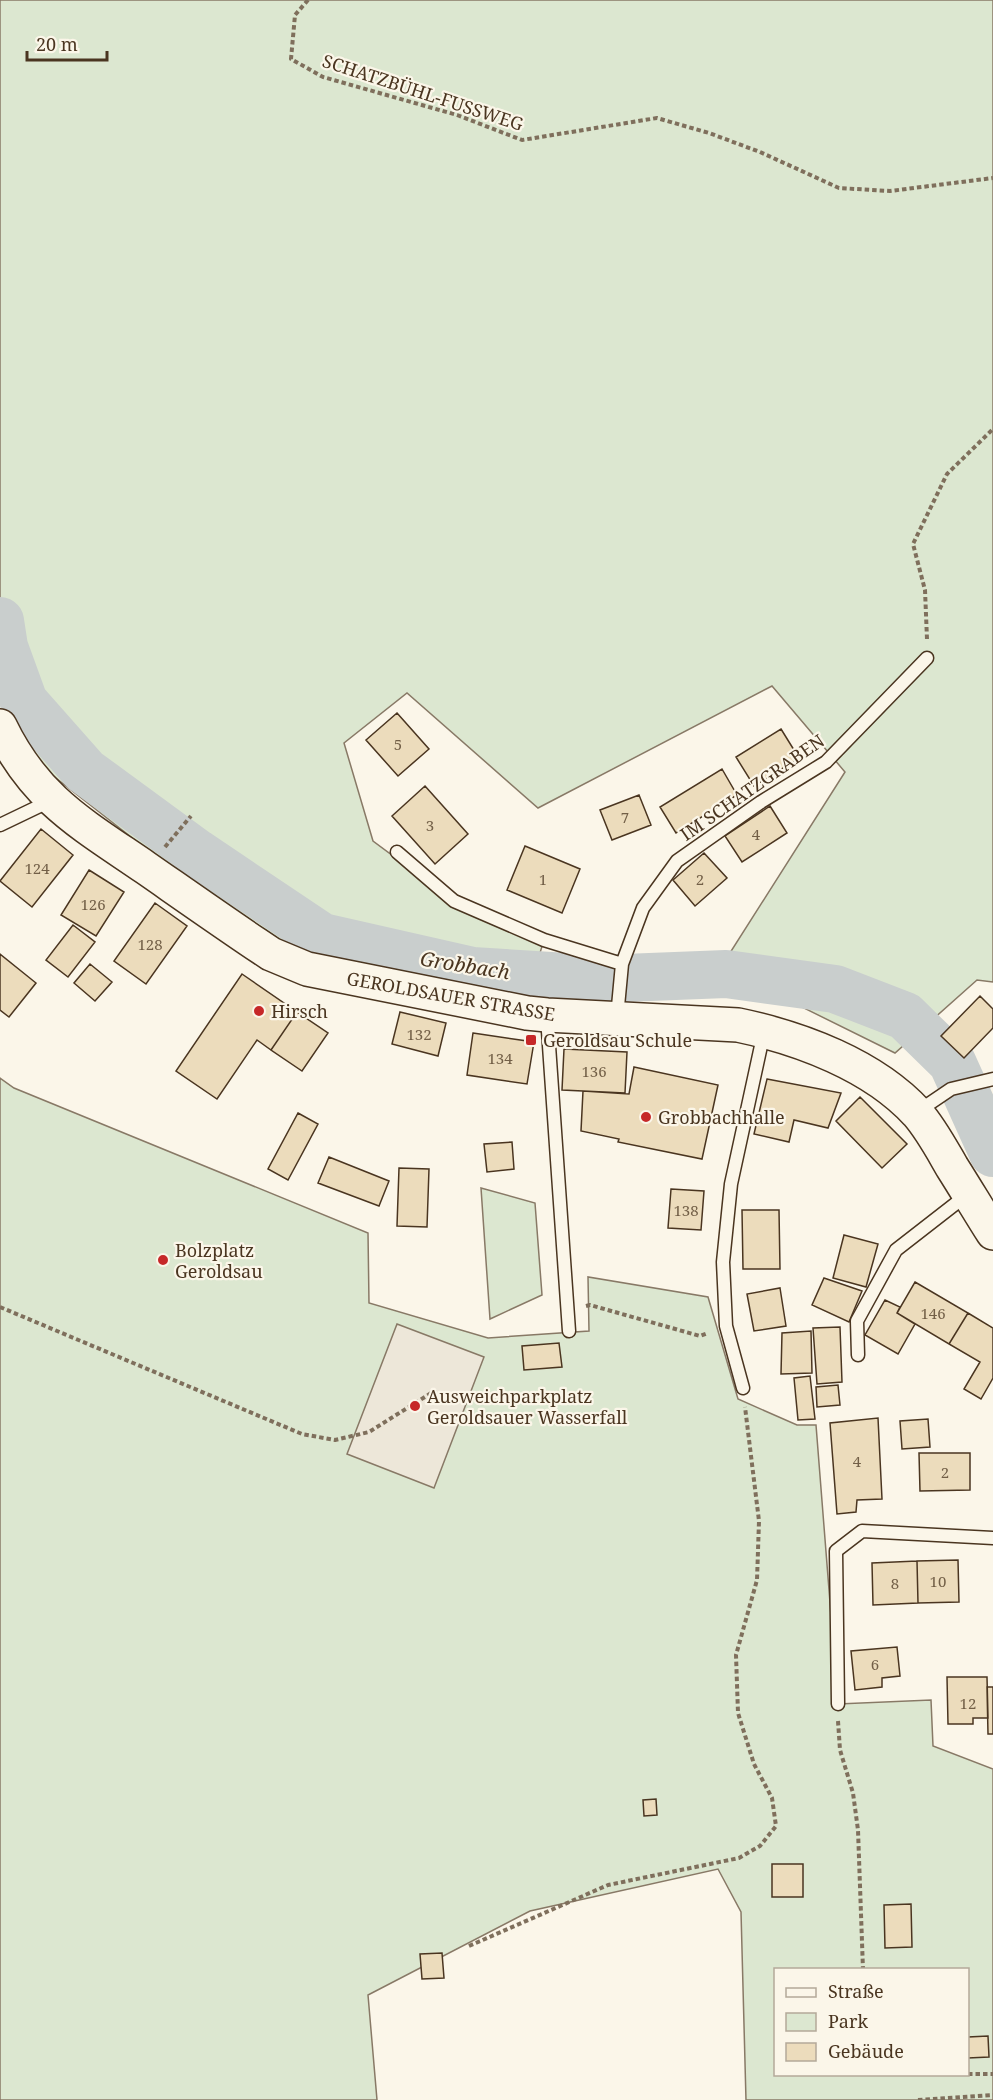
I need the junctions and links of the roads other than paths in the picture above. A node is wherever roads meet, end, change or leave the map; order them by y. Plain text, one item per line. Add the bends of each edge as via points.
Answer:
1 (927, 658) road end
2 (0, 726) edge
3 (51, 800) junction
4 (0, 825) edge
5 (398, 852) dead end
6 (622, 964) junction
7 (618, 1007) junction
8 (547, 1015) junction
9 (765, 1031) junction
10 (987, 1081) edge
11 (916, 1112) junction
12 (969, 1193) junction
13 (993, 1233) edge
14 (569, 1331) dead end
15 (858, 1355) dead end
16 (743, 1388) road end
17 (993, 1538) edge
18 (838, 1704) road end

1 - 6 lane, IM SCHATZGRABEN via 826,762 677,861 643,908
2 - 3 main road, GEROLDSAUER STRASSE via 21,764
3 - 4 lane
3 - 8 main road, GEROLDSAUER STRASSE via 287,962 461,1001
5 - 6 lane via 454,901 544,940
6 - 7 lane, IM SCHATZGRABEN
7 - 8 main road, GEROLDSAUER STRASSE
7 - 9 main road, GEROLDSAUER STRASSE
8 - 14 lane
9 - 11 main road, GEROLDSAUER STRASSE via 854,1066
9 - 16 lane via 731,1184 723,1262 726,1326
10 - 11 lane via 951,1089
11 - 12 main road, GEROLDSAUER STRASSE
12 - 13 main road, GEROLDSAUER STRASSE
12 - 15 lane via 896,1250 857,1321
17 - 18 lane via 862,1531 836,1551

